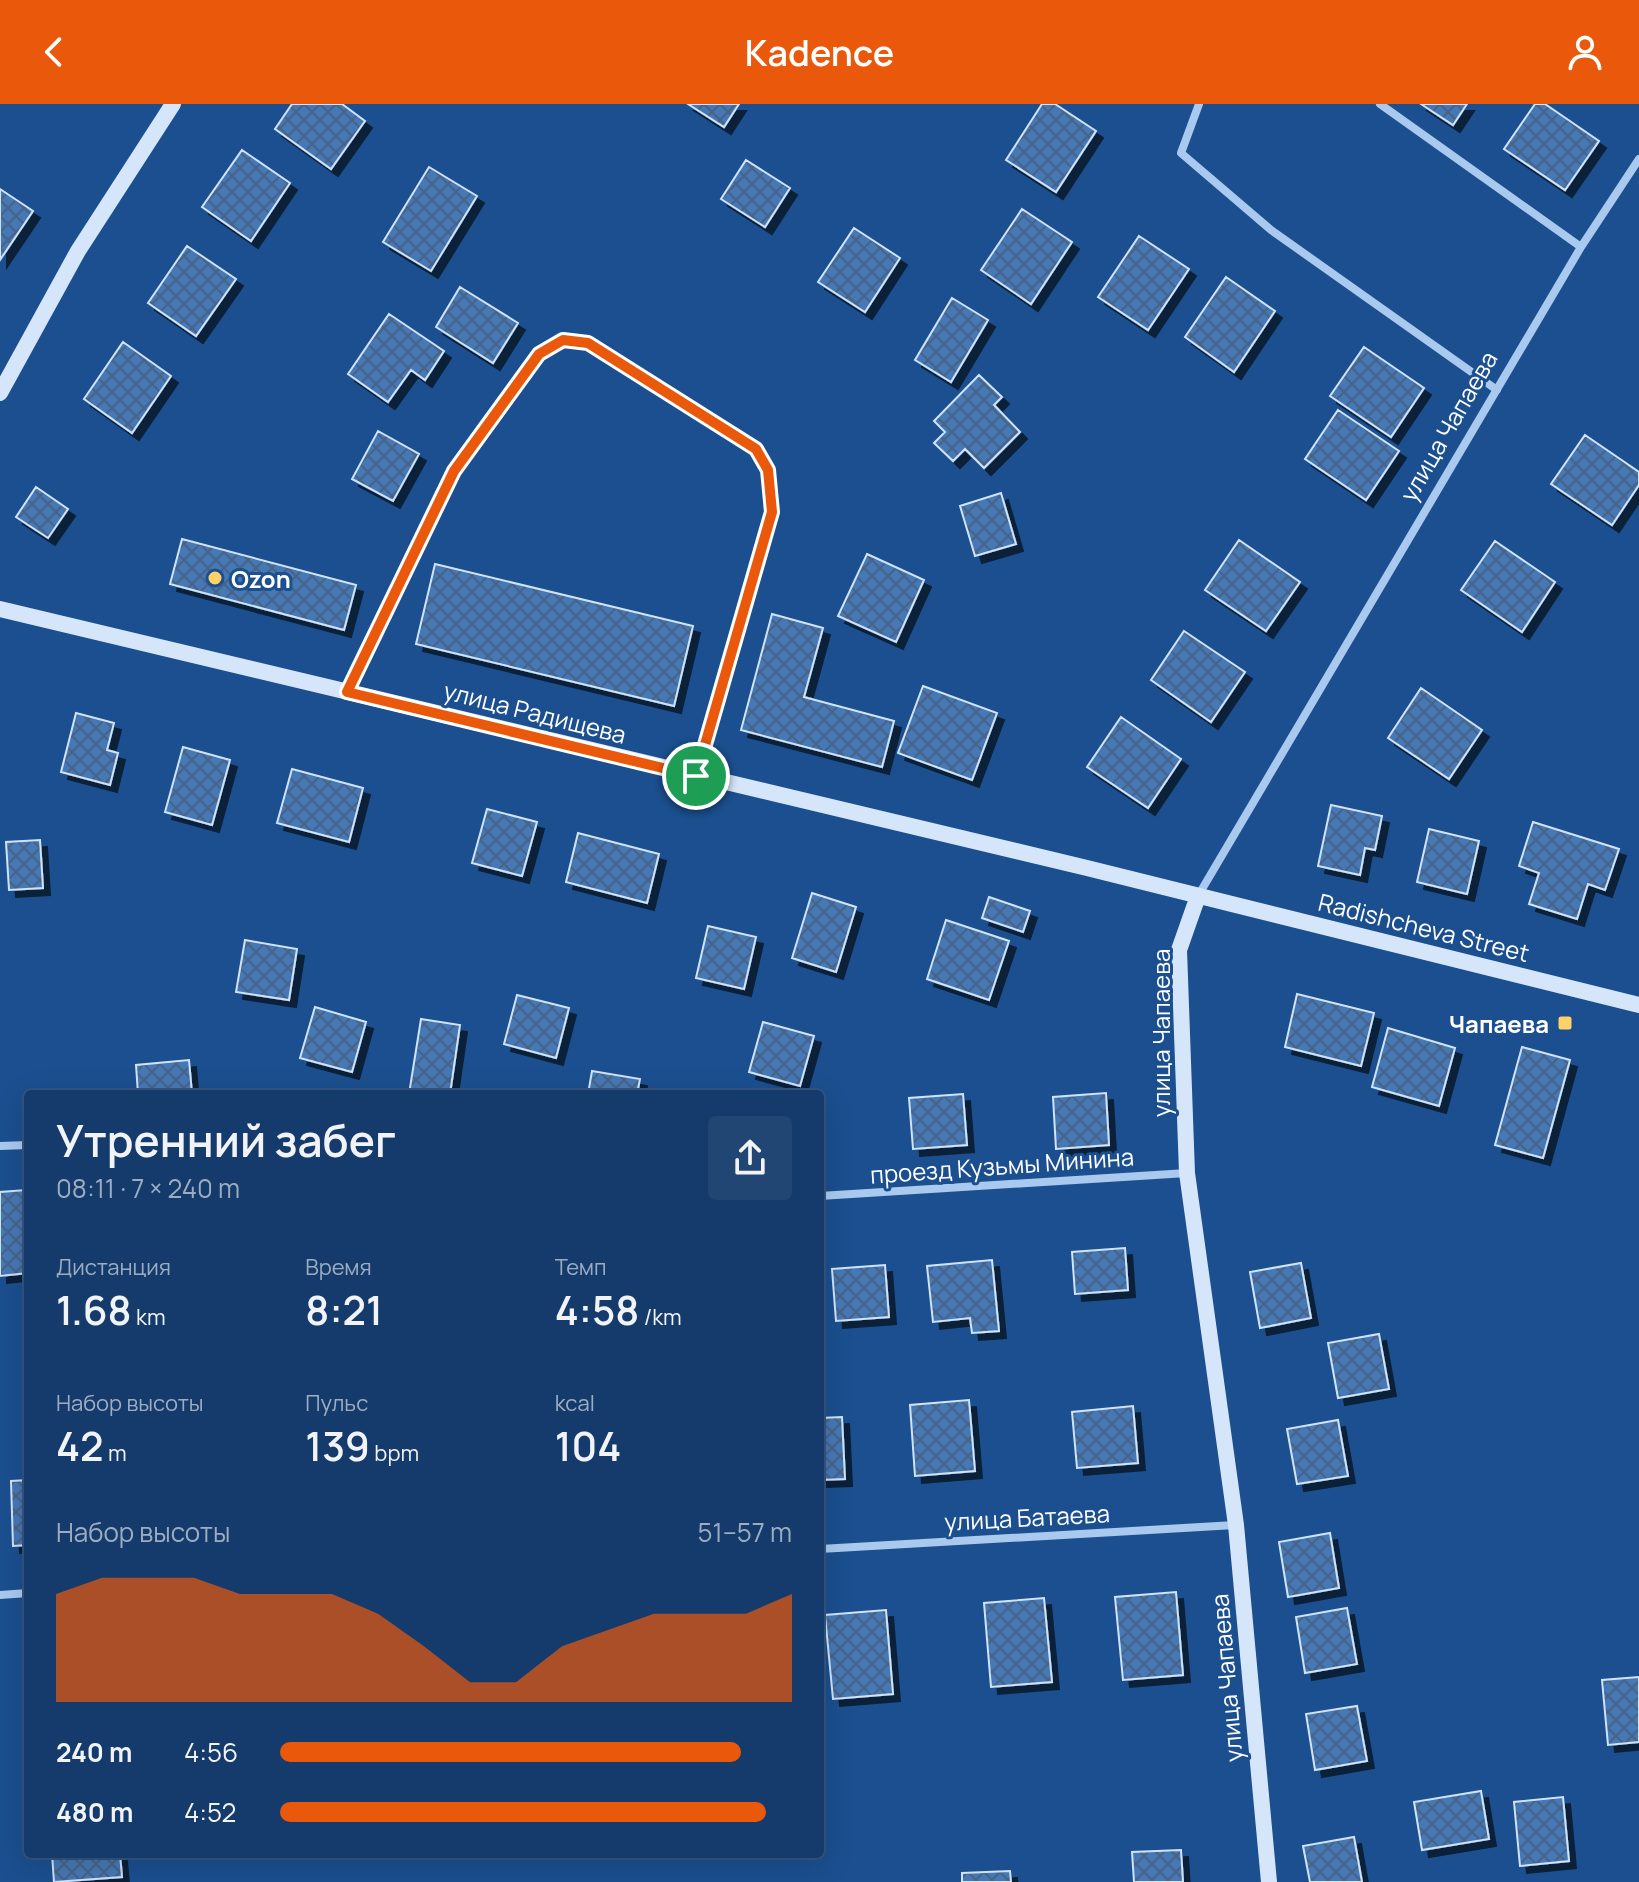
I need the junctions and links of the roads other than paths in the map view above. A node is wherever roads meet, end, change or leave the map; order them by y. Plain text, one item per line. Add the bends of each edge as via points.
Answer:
1 (173, 104) edge
2 (1199, 104) edge
3 (1380, 104) edge
4 (1639, 159) edge
5 (1581, 247) junction
6 (1497, 390) junction
7 (0, 393) edge
8 (0, 609) edge
9 (347, 692) junction
10 (696, 776) junction
11 (1198, 896) junction
12 (1639, 1005) edge
13 (24, 1145) edge
14 (0, 1146) edge
15 (1187, 1173) junction
16 (824, 1196) edge
17 (1236, 1525) junction
18 (824, 1549) edge
19 (24, 1593) edge
20 (0, 1595) edge
21 (1269, 1882) edge

1 - 7 main road via 78,251
2 - 6 street via 1181,153 1271,230
3 - 5 street
4 - 5 street, улица Чапаева
5 - 6 street, улица Чапаева
6 - 11 street, улица Чапаева
8 - 9 main road, улица Радищева
9 - 10 main road, улица Радищева
9 - 10 street via 454,471 539,354 563,340 588,343 756,449 768,470 772,512
10 - 11 main road, улица Радищева
11 - 12 main road, Radishcheva Street
11 - 15 main road, улица Чапаева via 1179,950
13 - 14 street
15 - 16 street, проезд Кузьмы Минина
15 - 17 main road, улица Чапаева
17 - 18 street, улица Батаева
17 - 21 main road, улица Чапаева
19 - 20 street

